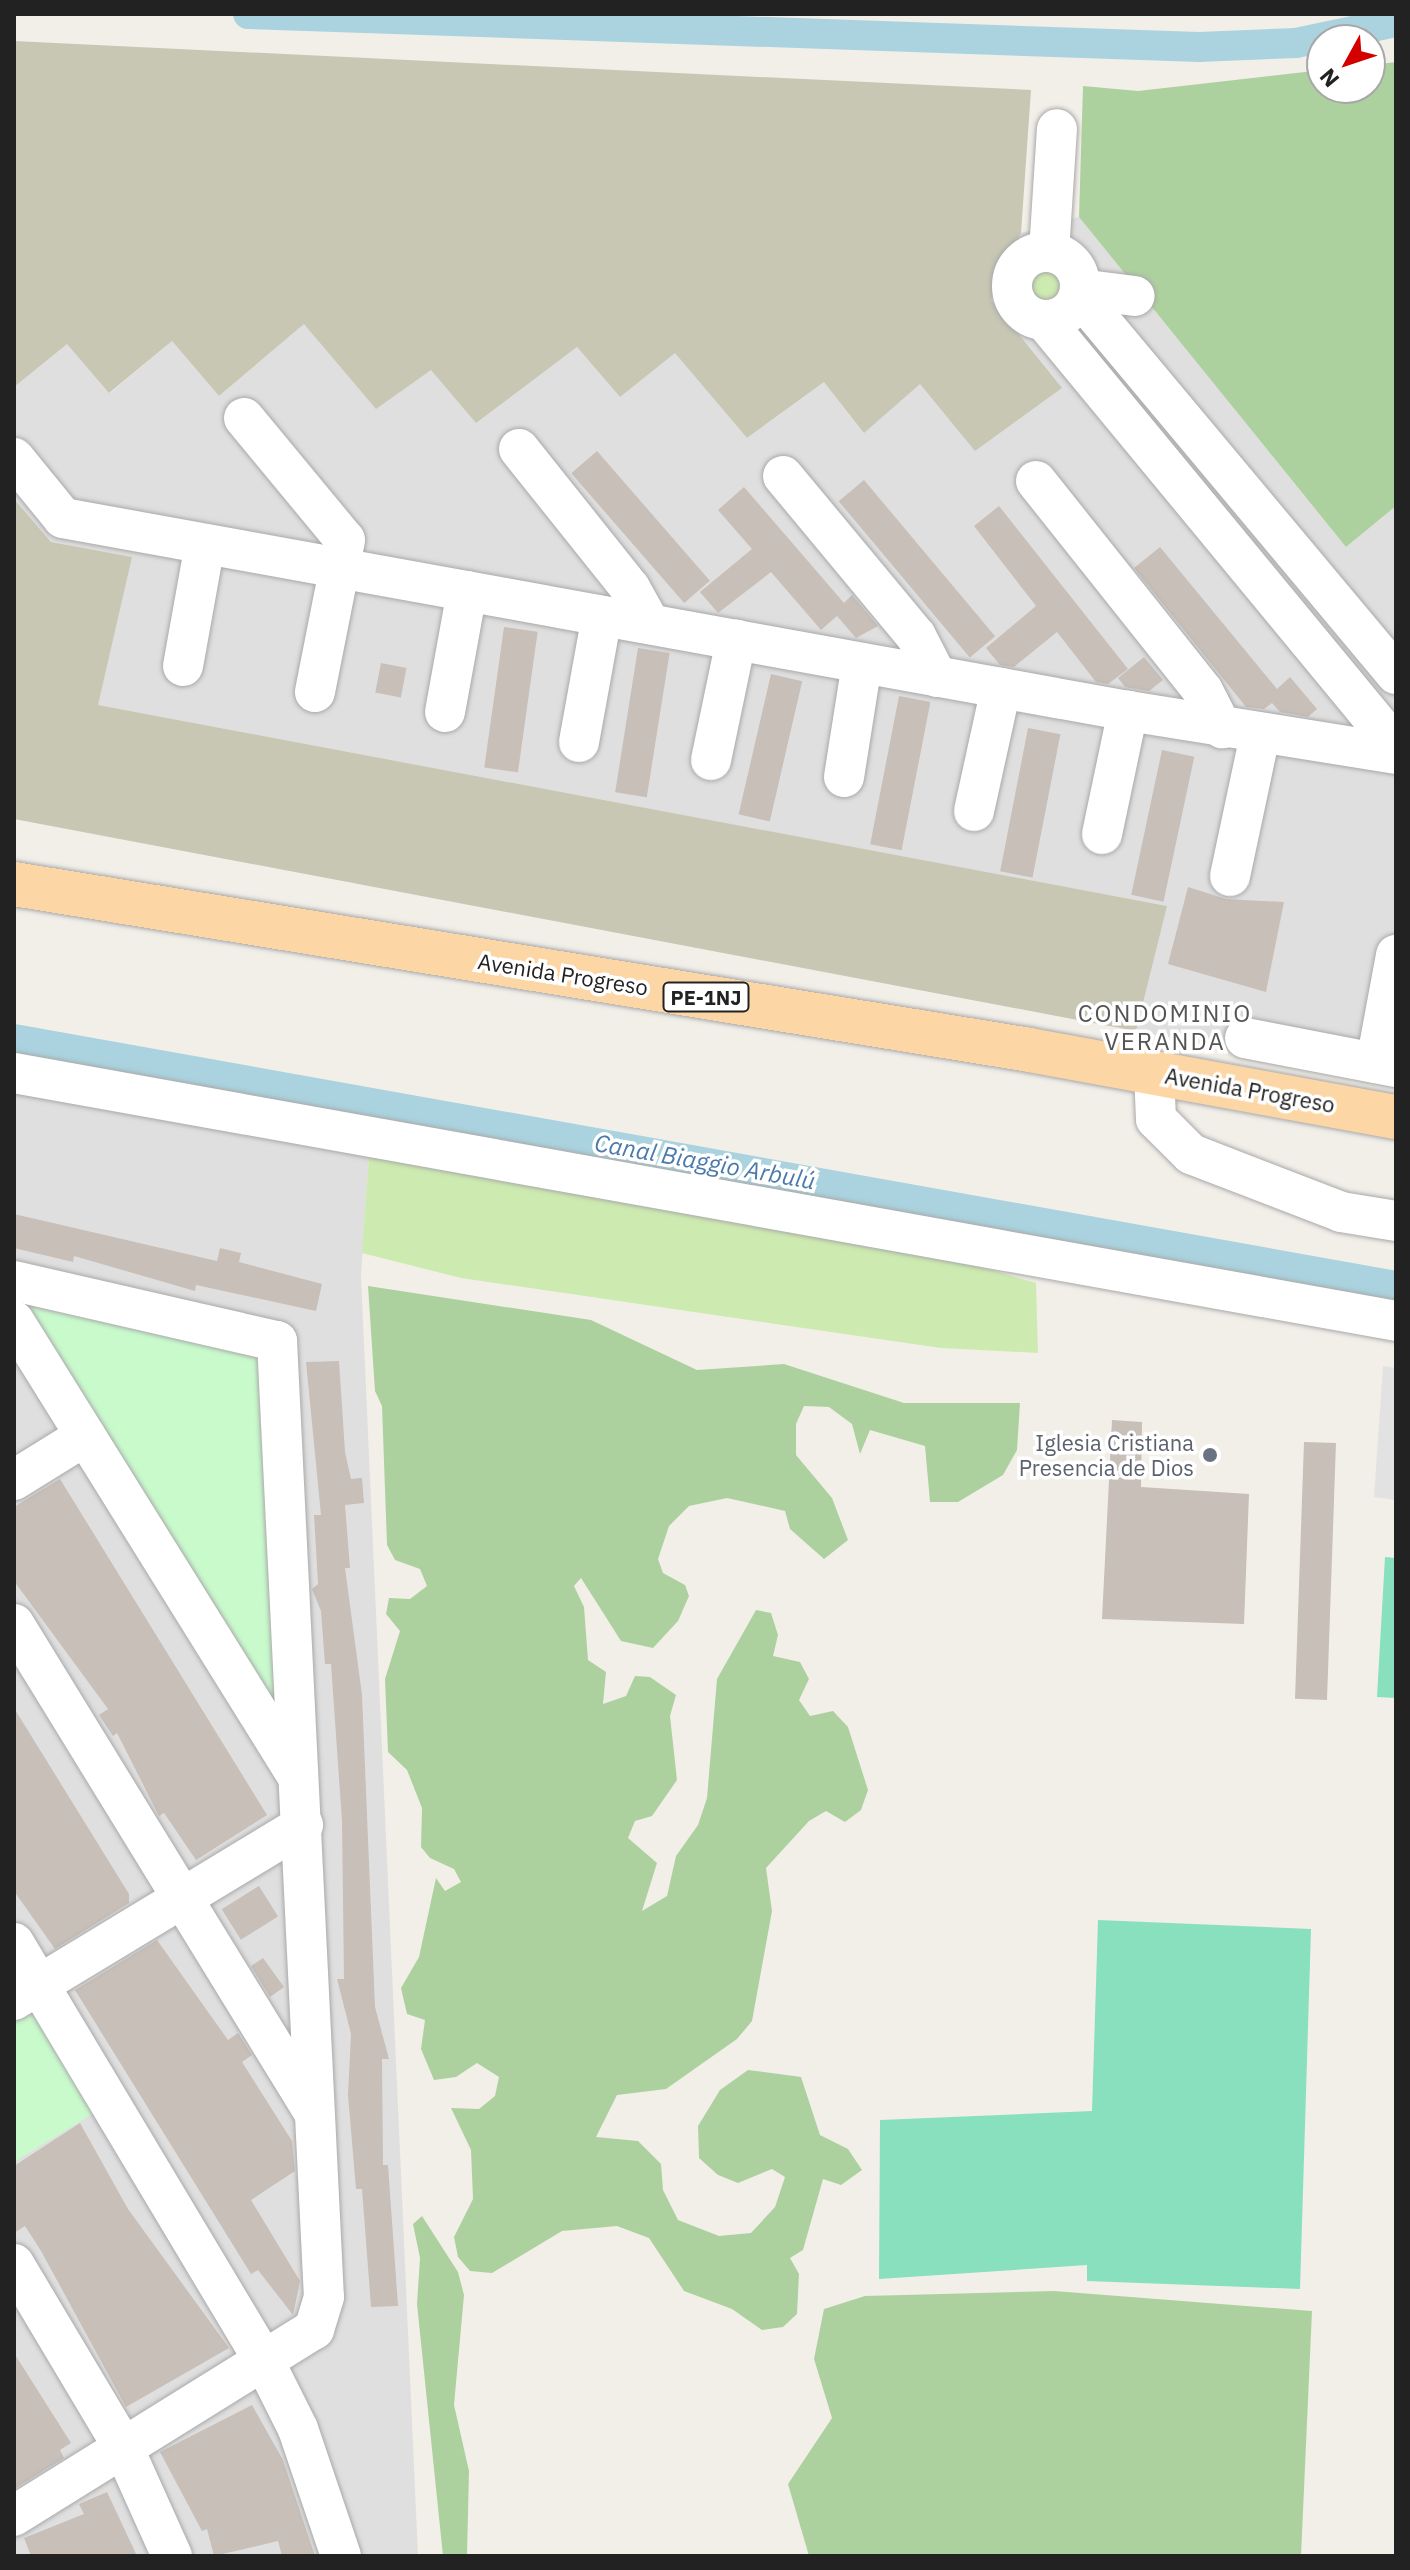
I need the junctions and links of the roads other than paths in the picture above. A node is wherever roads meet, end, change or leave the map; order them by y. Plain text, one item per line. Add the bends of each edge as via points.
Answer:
1 (1057, 129) dead end
2 (1049, 252) junction
3 (1080, 292) junction
4 (1135, 296) dead end
5 (1044, 320) junction
6 (244, 418) dead end
7 (519, 449) dead end
8 (14, 458) edge
9 (783, 476) dead end
10 (1036, 481) dead end
11 (205, 544) junction
12 (342, 569) junction
13 (467, 591) junction
14 (602, 616) junction
15 (650, 624) junction
16 (736, 640) junction
17 (862, 663) junction
18 (183, 666) dead end
19 (1396, 674) edge
20 (937, 677) junction
21 (1001, 688) junction
22 (315, 692) dead end
23 (1128, 711) junction
24 (445, 712) dead end
25 (1241, 731) junction
26 (579, 742) dead end
27 (1395, 742) edge
28 (711, 760) dead end
29 (844, 777) dead end
30 (974, 811) dead end
31 (1102, 834) dead end
32 (1230, 876) dead end
33 (14, 884) edge
34 (1396, 955) edge
35 (1245, 1038) dead end
36 (1314, 1051) junction
37 (1386, 1065) edge
38 (1154, 1072) junction
39 (14, 1073) edge
40 (1304, 1100) junction
41 (1396, 1117) edge
42 (1396, 1221) edge
43 (14, 1281) edge
44 (14, 1321) edge
45 (1396, 1321) edge
46 (85, 1436) junction
47 (14, 1480) edge
48 (14, 1624) edge
49 (298, 1777) junction
50 (303, 1825) junction
51 (179, 1899) junction
52 (14, 1943) edge
53 (26, 1993) edge
54 (315, 2114) junction
55 (14, 2264) edge
56 (263, 2359) junction
57 (123, 2447) junction
58 (14, 2516) edge
59 (172, 2556) edge
60 (341, 2556) edge

1 - 2 street
2 - 3 street via 1070,262
2 - 5 street via 1026,258 1000,285 1023,311
3 - 4 street
3 - 5 street via 1067,314
3 - 19 street
5 - 27 street
6 - 12 street via 342,533
7 - 15 street via 630,588
8 - 11 street via 63,518
9 - 20 street via 916,636
10 - 25 street via 1203,691
11 - 12 street
11 - 18 street
12 - 13 street
12 - 22 street
13 - 14 street
13 - 24 street
14 - 15 street
14 - 26 street
15 - 16 street
16 - 17 street
16 - 28 street
17 - 20 street
17 - 29 street
20 - 21 street
21 - 23 street
21 - 30 street
23 - 25 street
23 - 31 street
25 - 27 street
25 - 32 street
33 - 38 main road, Avenida Progreso / PE-1NJ
34 - 37 street
35 - 36 street
36 - 37 street
36 - 40 street
38 - 40 main road, Avenida Progreso / PE-1NJ
38 - 42 street via 1156,1119 1191,1154 1341,1212
39 - 45 street
40 - 41 main road, Avenida Progreso / PE-1NJ
43 - 49 street via 277,1341
44 - 46 street
46 - 47 street
46 - 49 street
48 - 51 street
49 - 50 street
50 - 51 street
50 - 54 street
51 - 53 street
51 - 54 street
52 - 53 street
53 - 56 street
54 - 56 street via 320,2315 314,2329
55 - 57 street
56 - 57 street
56 - 60 street via 298,2429
57 - 58 street
57 - 59 street

